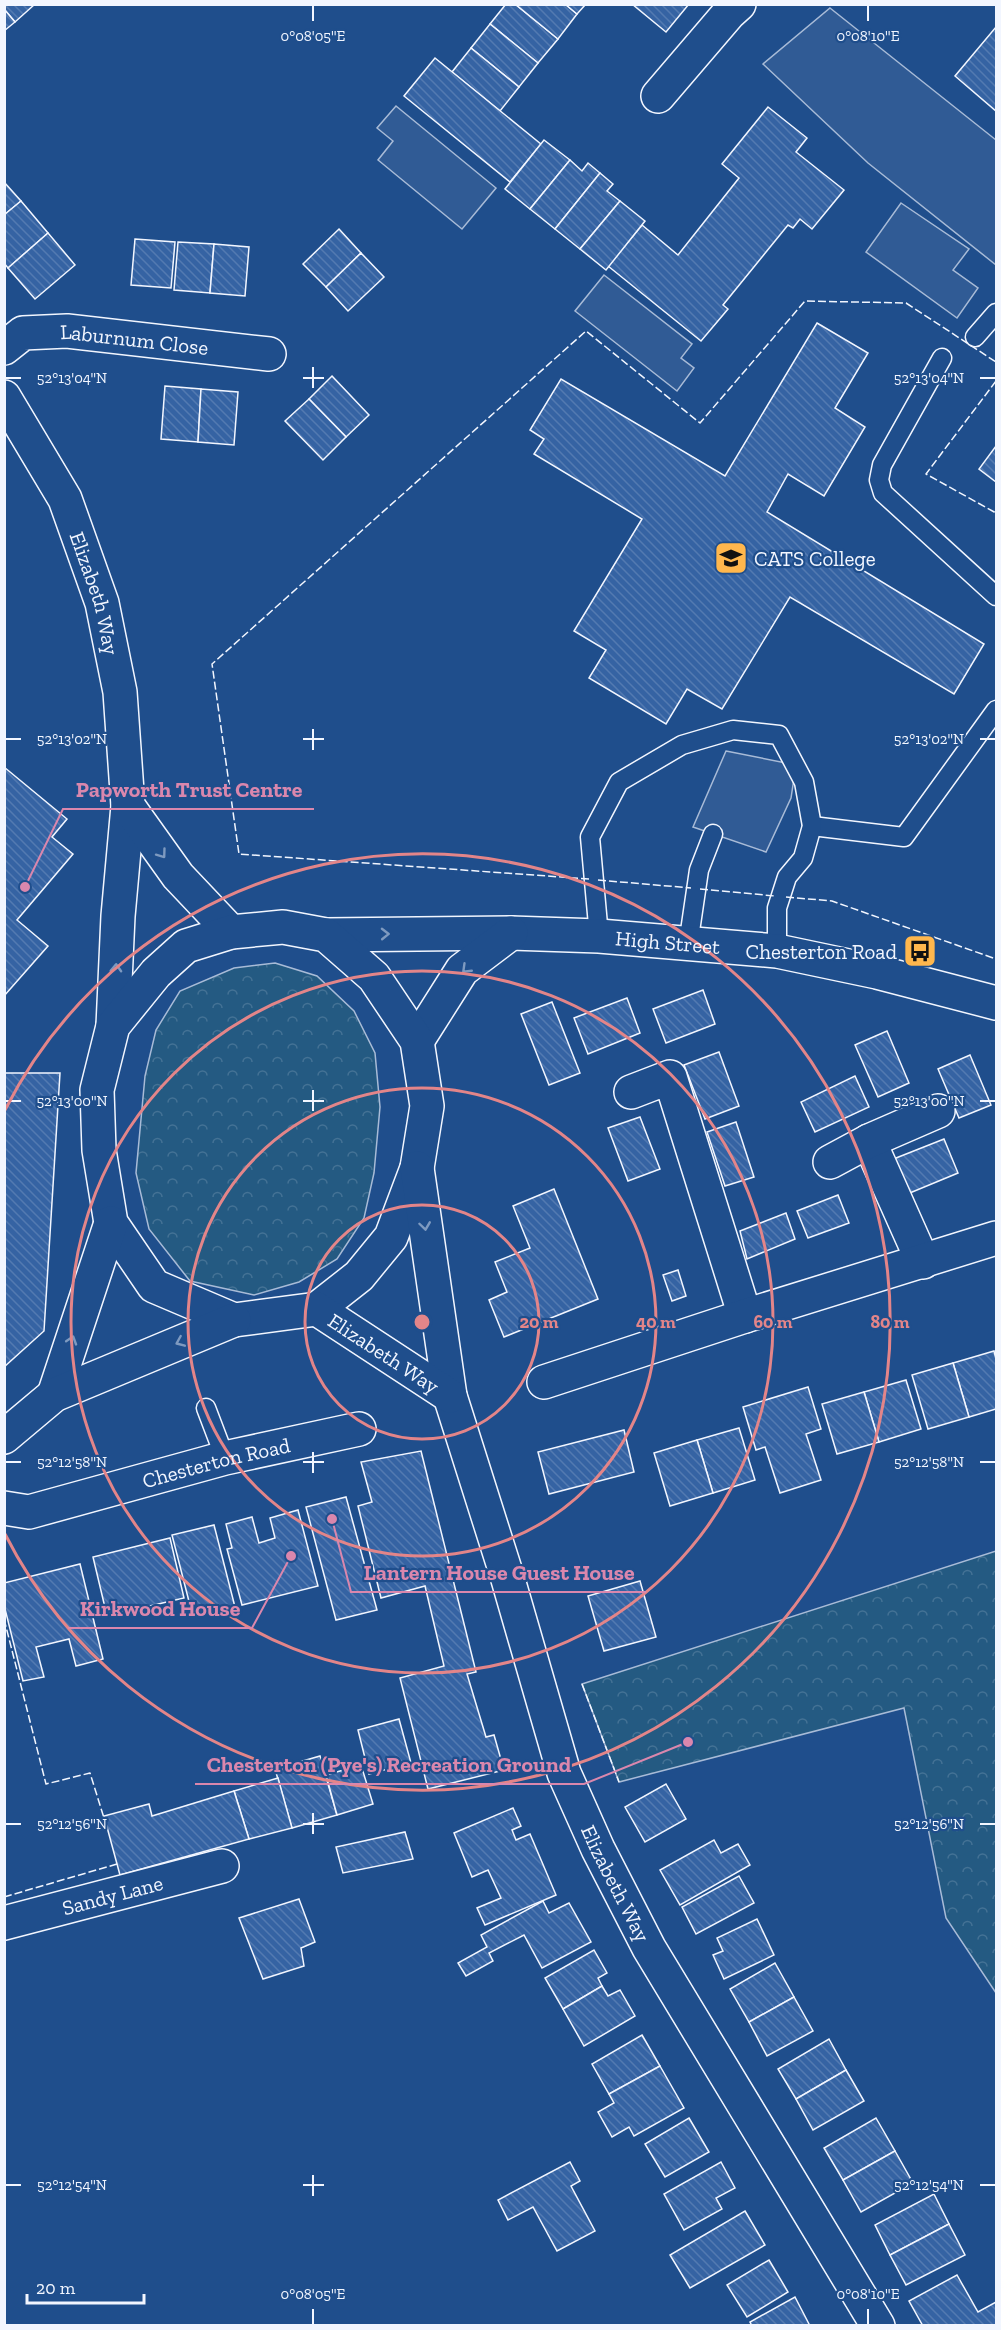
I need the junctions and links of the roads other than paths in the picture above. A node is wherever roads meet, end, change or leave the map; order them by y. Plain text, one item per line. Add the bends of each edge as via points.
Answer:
1 (739, 4) edge
2 (658, 96) dead end
3 (996, 313) edge
4 (975, 337) dead end
5 (4, 348) edge
6 (269, 354) dead end
7 (942, 358) dead end
8 (4, 397) edge
9 (996, 596) edge
10 (996, 710) edge
11 (128, 806) junction
12 (812, 826) junction
13 (713, 834) dead end
14 (231, 932) junction
15 (511, 933) junction
16 (326, 935) junction
17 (599, 936) junction
18 (687, 945) junction
19 (777, 951) junction
20 (996, 1003) edge
21 (113, 1026) junction
22 (417, 1041) junction
23 (631, 1092) dead end
24 (938, 1111) dead end
25 (869, 1142) junction
26 (830, 1162) dead end
27 (417, 1168) junction
28 (111, 1223) junction
29 (996, 1238) edge
30 (922, 1262) junction
31 (317, 1309) junction
32 (746, 1316) junction
33 (234, 1320) junction
34 (544, 1382) dead end
35 (54, 1395) junction
36 (450, 1396) junction
37 (206, 1408) dead end
38 (359, 1429) dead end
39 (4, 1437) edge
40 (225, 1458) junction
41 (4, 1509) edge
42 (222, 1866) dead end
43 (4, 1923) edge
44 (878, 2325) edge

1 - 2 main road
3 - 4 lane
5 - 6 main road, Laburnum Close via 23,333 67,331
7 - 9 lane via 882,465 879,480 883,493
8 - 11 main road, Elizabeth Way via 65,499 102,603 120,692
10 - 12 lane via 904,837
11 -> 14 main road via 178,876
21 -> 11 main road, Elizabeth Way
12 - 17 lane via 804,782 779,735 733,730 682,745 619,782 590,837
12 - 19 lane via 803,858 787,877 777,909
13 - 18 lane via 699,870
14 - 16 main road, High Street via 283,927
14 - 21 main road, High Street via 186,946 156,973
16 -> 15 main road, High Street
15 - 17 main road, High Street
15 -> 22 main road via 462,970
16 - 22 main road via 374,977
17 - 18 main road, High Street
18 - 19 main road, High Street
19 - 20 main road, High Street
21 - 28 main road via 97,1090 99,1150
22 - 27 main road via 427,1106
23 - 32 main road via 669,1077
24 - 25 main road
25 - 26 main road
25 - 30 main road
27 - 31 main road via 391,1237 359,1276
27 -> 36 main road, Elizabeth Way
28 - 33 main road via 154,1286
35 -> 28 main road
29 - 30 main road
30 - 32 main road
31 - 33 main road
31 - 36 main road, Elizabeth Way
32 - 34 main road
33 -> 35 main road
35 - 39 main road
36 - 44 main road, Elizabeth Way via 564,1773 598,1849 649,1948
37 - 40 lane
38 - 40 main road, Chesterton Road
40 - 41 main road, Chesterton Road via 29,1512
42 - 43 main road, Sandy Lane

